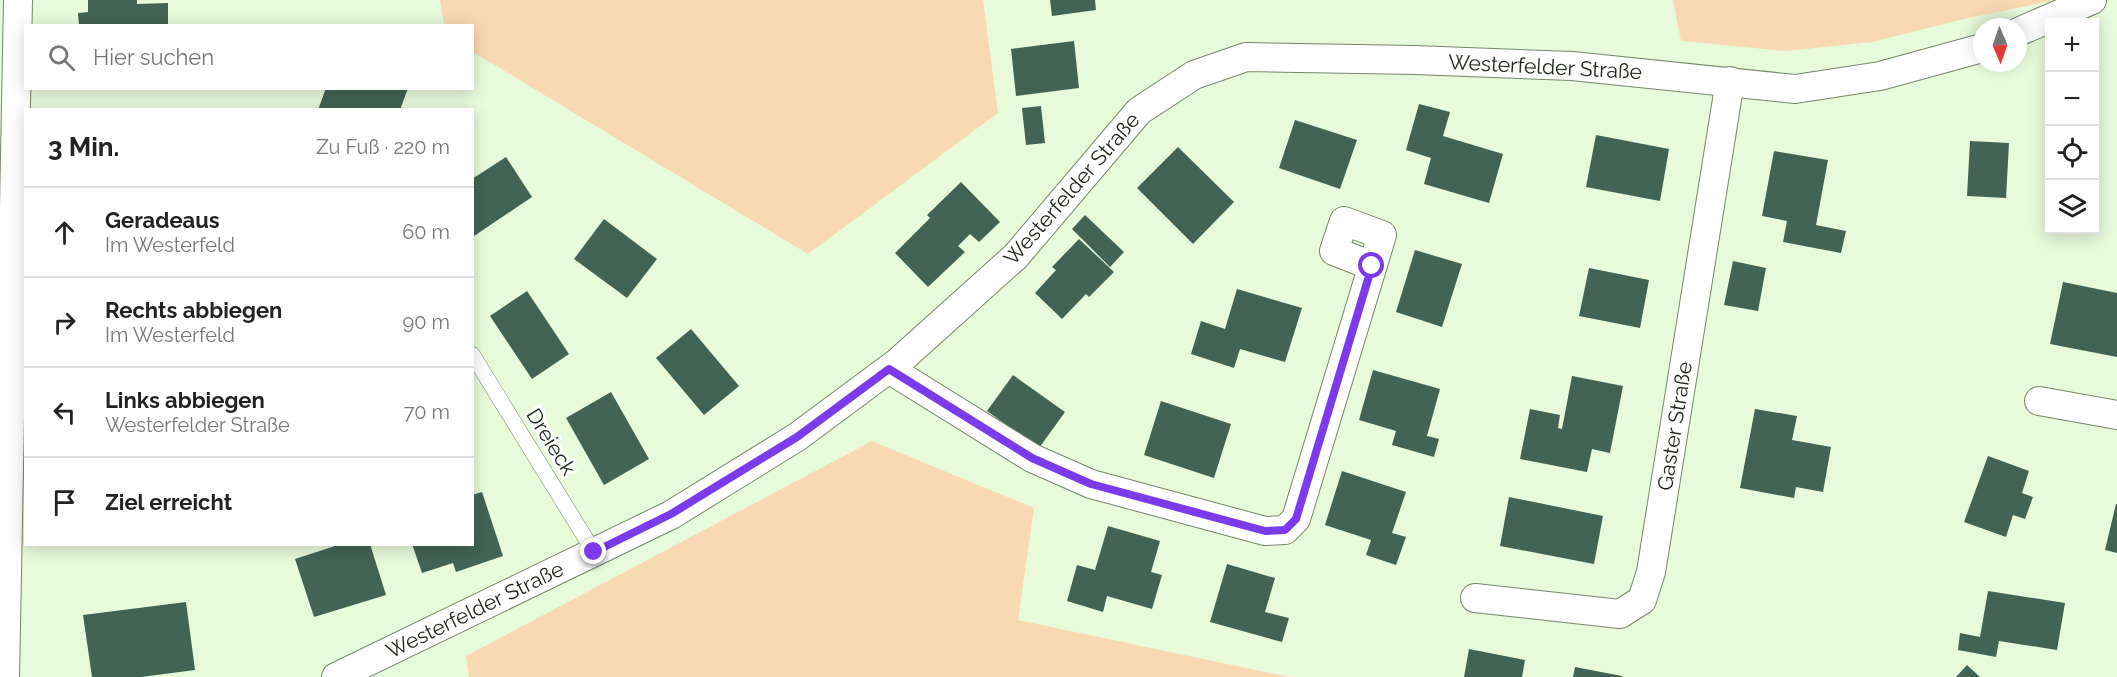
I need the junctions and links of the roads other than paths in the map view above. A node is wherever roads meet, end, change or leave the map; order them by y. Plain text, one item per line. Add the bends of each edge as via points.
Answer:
1 (18, 0) edge
2 (2092, 0) edge
3 (2027, 28) edge
4 (1973, 50) edge
5 (1730, 81) junction
6 (1372, 266) dead end
7 (6, 273) edge
8 (474, 357) edge
9 (889, 369) junction
10 (2039, 401) dead end
11 (2117, 415) edge
12 (594, 552) junction
13 (1475, 598) dead end
14 (5, 677) edge
15 (336, 677) edge

1 - 7 street
2 - 3 street
4 - 5 street, Westerfelder Straße via 1880,76 1795,89
5 - 9 street, Westerfelder Straße via 1572,66 1246,57 1194,75 1139,111 1017,256
5 - 13 street, Gaster Straße via 1653,561 1642,600 1620,614
6 - 9 street via 1296,519 1285,530 1265,531 1091,484 1032,458
7 - 14 street
8 - 12 lane, Dreieck
9 - 12 street, Westerfelder Straße via 797,437 671,514
10 - 11 street
12 - 15 street, Westerfelder Straße

